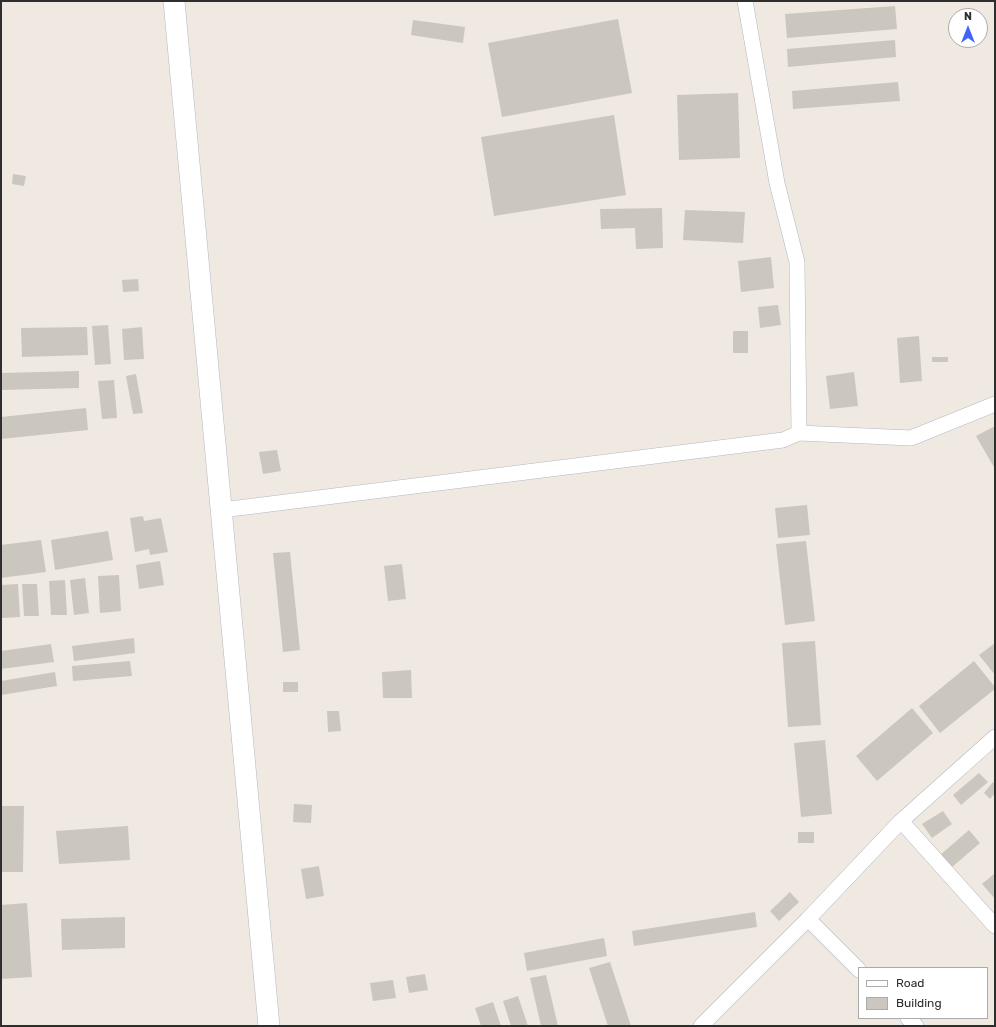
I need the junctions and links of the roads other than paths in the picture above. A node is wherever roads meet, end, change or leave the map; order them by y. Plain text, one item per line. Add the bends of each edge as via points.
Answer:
1 (174, 1) edge
2 (745, 1) edge
3 (995, 404) edge
4 (799, 433) junction
5 (222, 510) junction
6 (995, 737) edge
7 (901, 821) junction
8 (808, 919) junction
9 (995, 926) edge
10 (858, 969) edge
11 (270, 1026) edge
12 (701, 1026) edge

1 - 5 main road
2 - 4 street via 777,183 797,262
3 - 4 street via 911,438
4 - 5 street via 783,440
5 - 11 main road
6 - 7 street
7 - 8 street
7 - 9 street
8 - 10 street
8 - 12 street

